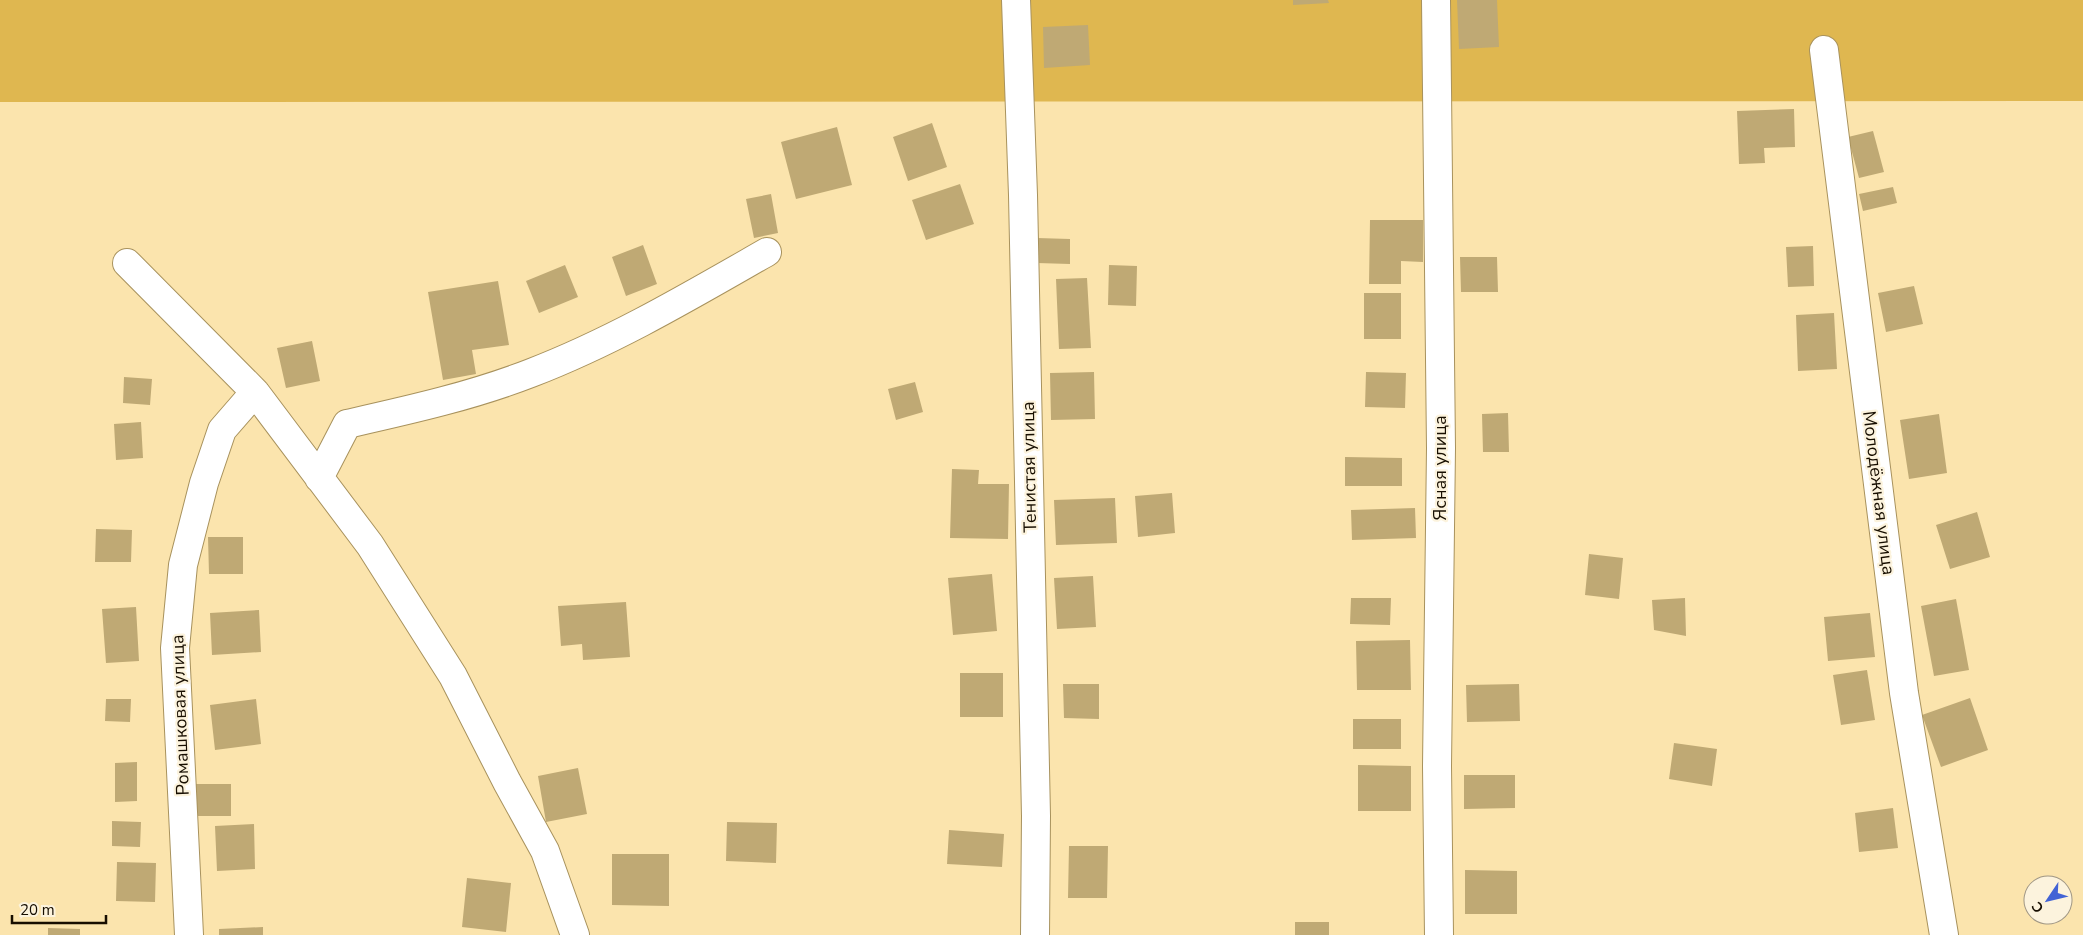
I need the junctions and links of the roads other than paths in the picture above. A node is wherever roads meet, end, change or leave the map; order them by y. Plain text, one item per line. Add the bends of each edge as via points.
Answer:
1 (1016, 0) edge
2 (1436, 0) edge
3 (1824, 50) dead end
4 (768, 252) dead end
5 (127, 263) dead end
6 (255, 392) junction
7 (319, 478) junction
8 (189, 935) edge
9 (575, 935) edge
10 (1034, 935) edge
11 (1439, 935) edge
12 (1944, 935) edge

1 - 10 street, Тенистая улица via 1024,215 1036,797
2 - 11 street, Ясная улица via 1441,448 1437,766
3 - 12 street, Молодёжная улица via 1904,693
4 - 7 street via 630,330 530,374 434,404 347,424
5 - 6 street
6 - 7 street
6 - 8 street, Ромашковая улица via 222,430 204,483 183,565 175,648
7 - 9 street via 370,545 454,676 545,851

